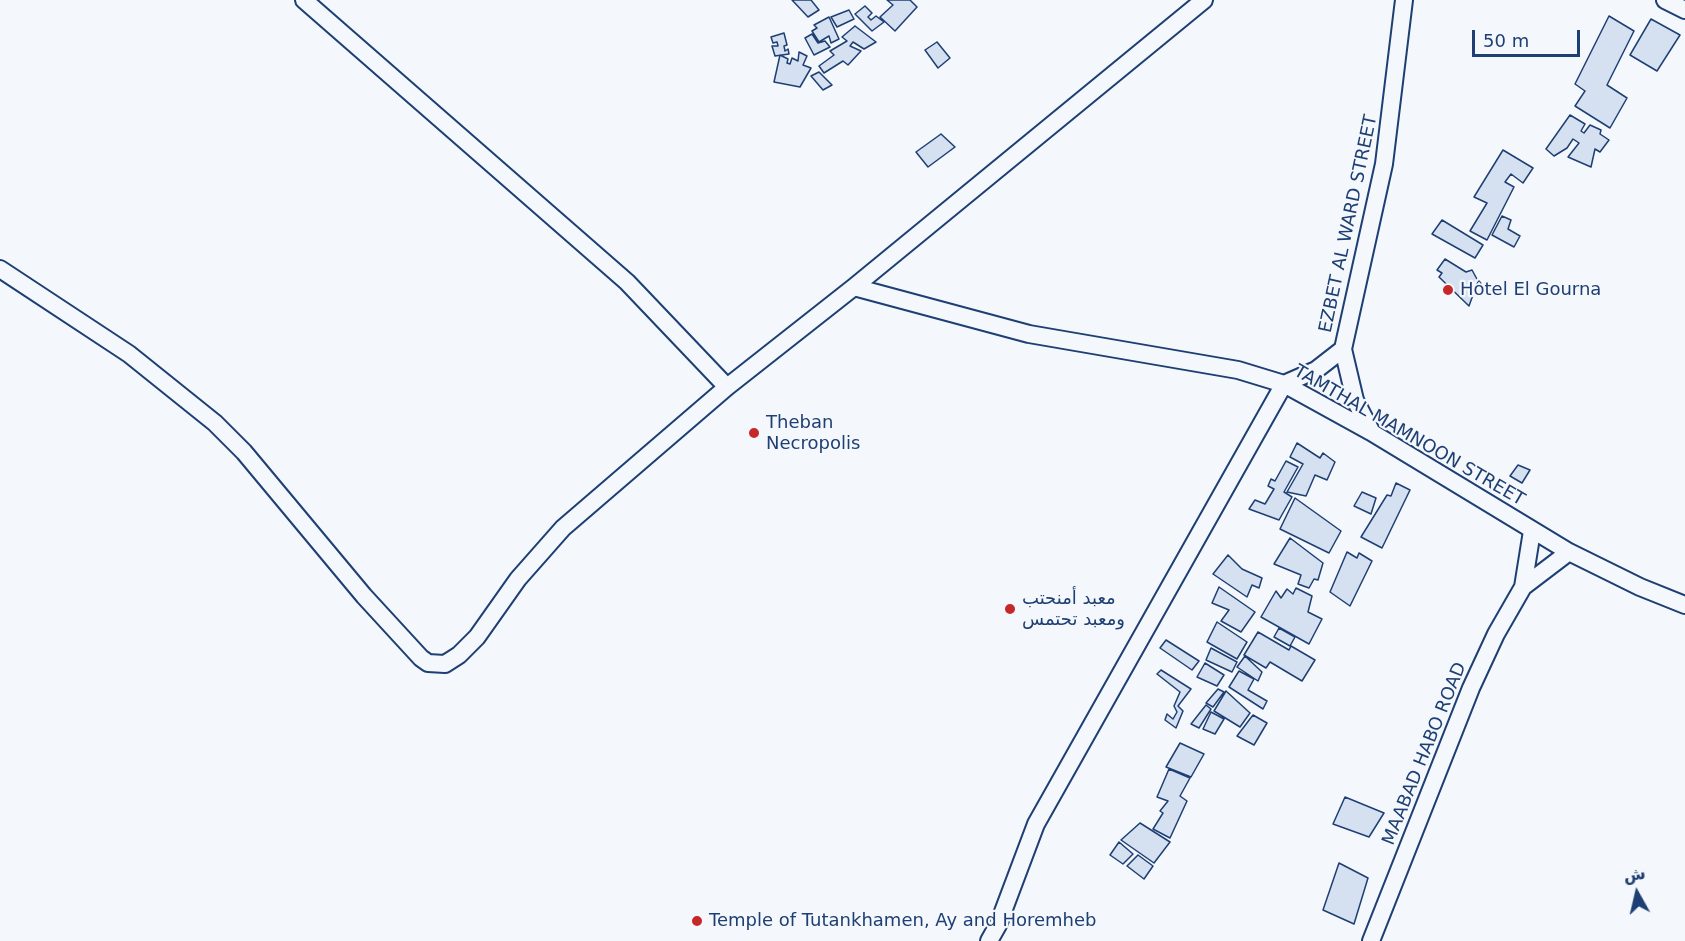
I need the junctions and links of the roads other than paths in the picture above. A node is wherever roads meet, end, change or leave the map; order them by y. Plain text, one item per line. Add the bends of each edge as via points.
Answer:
1 (304, 0) edge
2 (1204, 0) edge
3 (1404, 0) edge
4 (1665, 0) edge
5 (1685, 10) edge
6 (0, 269) edge
7 (854, 287) junction
8 (1343, 348) junction
9 (1284, 384) junction
10 (727, 387) junction
11 (1371, 432) junction
12 (1532, 531) junction
13 (1569, 552) junction
14 (1523, 586) junction
15 (1685, 605) edge
16 (989, 941) edge
17 (1371, 941) edge

1 - 10 street via 627,282
2 - 7 street
3 - 8 street, EZBET AL WARD STREET via 1384,164
4 - 5 street
6 - 10 street via 129,354 215,423 244,452 364,596 428,663 445,664 459,655 563,528
7 - 9 street, TAMTHAL MAMNOON STREET via 1029,334 1238,370
7 - 10 street
8 - 9 street, EZBET AL WARD STREET via 1316,370
8 - 11 street, EZBET AL WARD STREET via 1355,400
9 - 11 street, TAMTHAL MAMNOON STREET
9 - 16 street via 1036,824
11 - 12 street, TAMTHAL MAMNOON STREET
12 - 13 street, TAMTHAL MAMNOON STREET
12 - 14 street, MAABAD HABO ROAD
13 - 14 street, MAABAD HABO ROAD
13 - 15 street, TAMTHAL MAMNOON STREET
14 - 17 street, MAABAD HABO ROAD via 1471,688

